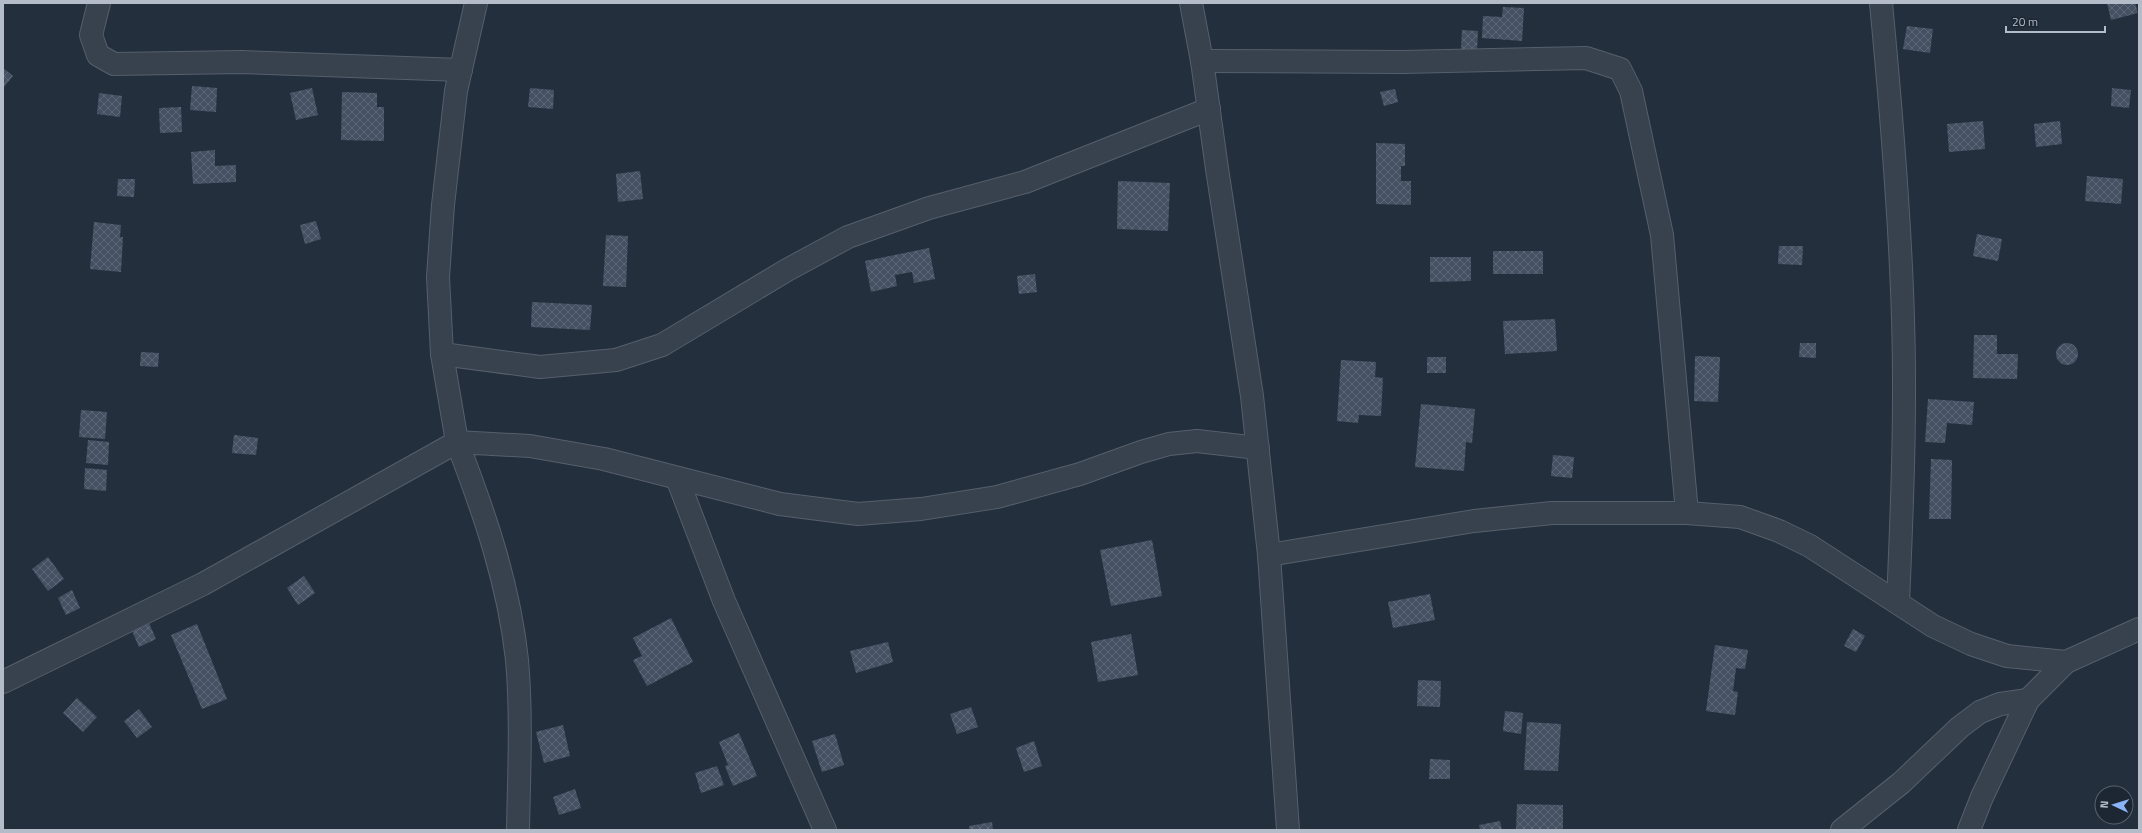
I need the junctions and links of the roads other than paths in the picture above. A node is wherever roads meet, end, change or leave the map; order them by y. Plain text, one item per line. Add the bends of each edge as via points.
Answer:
1 (99, 3) edge
2 (476, 3) edge
3 (1191, 3) edge
4 (1881, 3) edge
5 (1202, 61) junction
6 (461, 70) junction
7 (1209, 109) junction
8 (442, 354) junction
9 (457, 442) junction
10 (1258, 448) junction
11 (677, 478) junction
12 (1687, 513) junction
13 (1269, 555) junction
14 (1898, 603) junction
15 (2139, 629) edge
16 (2066, 662) junction
17 (3, 682) edge
18 (2028, 700) junction
19 (518, 830) edge
20 (825, 830) edge
21 (1288, 830) edge
22 (1842, 830) edge
23 (1969, 830) edge

1 - 6 street via 91,35 98,55 114,64 241,62
2 - 6 street
3 - 5 street
4 - 14 street via 1894,143 1903,319 1904,466
5 - 7 street
5 - 12 street via 1403,62 1586,58 1620,69 1631,91 1662,235
6 - 8 street via 456,91 443,205 438,277
7 - 8 street via 1025,182 929,208 848,237 787,270 662,345 616,360 540,367
7 - 10 street
8 - 9 street
9 - 11 street via 530,446 604,459
9 - 17 street via 203,584
9 - 19 street via 486,517 503,583 517,660 520,737
10 - 11 street via 1197,441 1169,444 1080,474 997,497 921,510 858,514 780,504
10 - 13 street
11 - 20 street via 724,601
12 - 13 street via 1552,513 1474,521
12 - 14 street via 1740,517 1780,531 1810,546
13 - 21 street
14 - 16 street via 1933,626 1971,644 2007,656
15 - 16 street
16 - 18 street
18 - 22 street via 2000,704 1980,712 1960,727 1901,783
18 - 23 street

